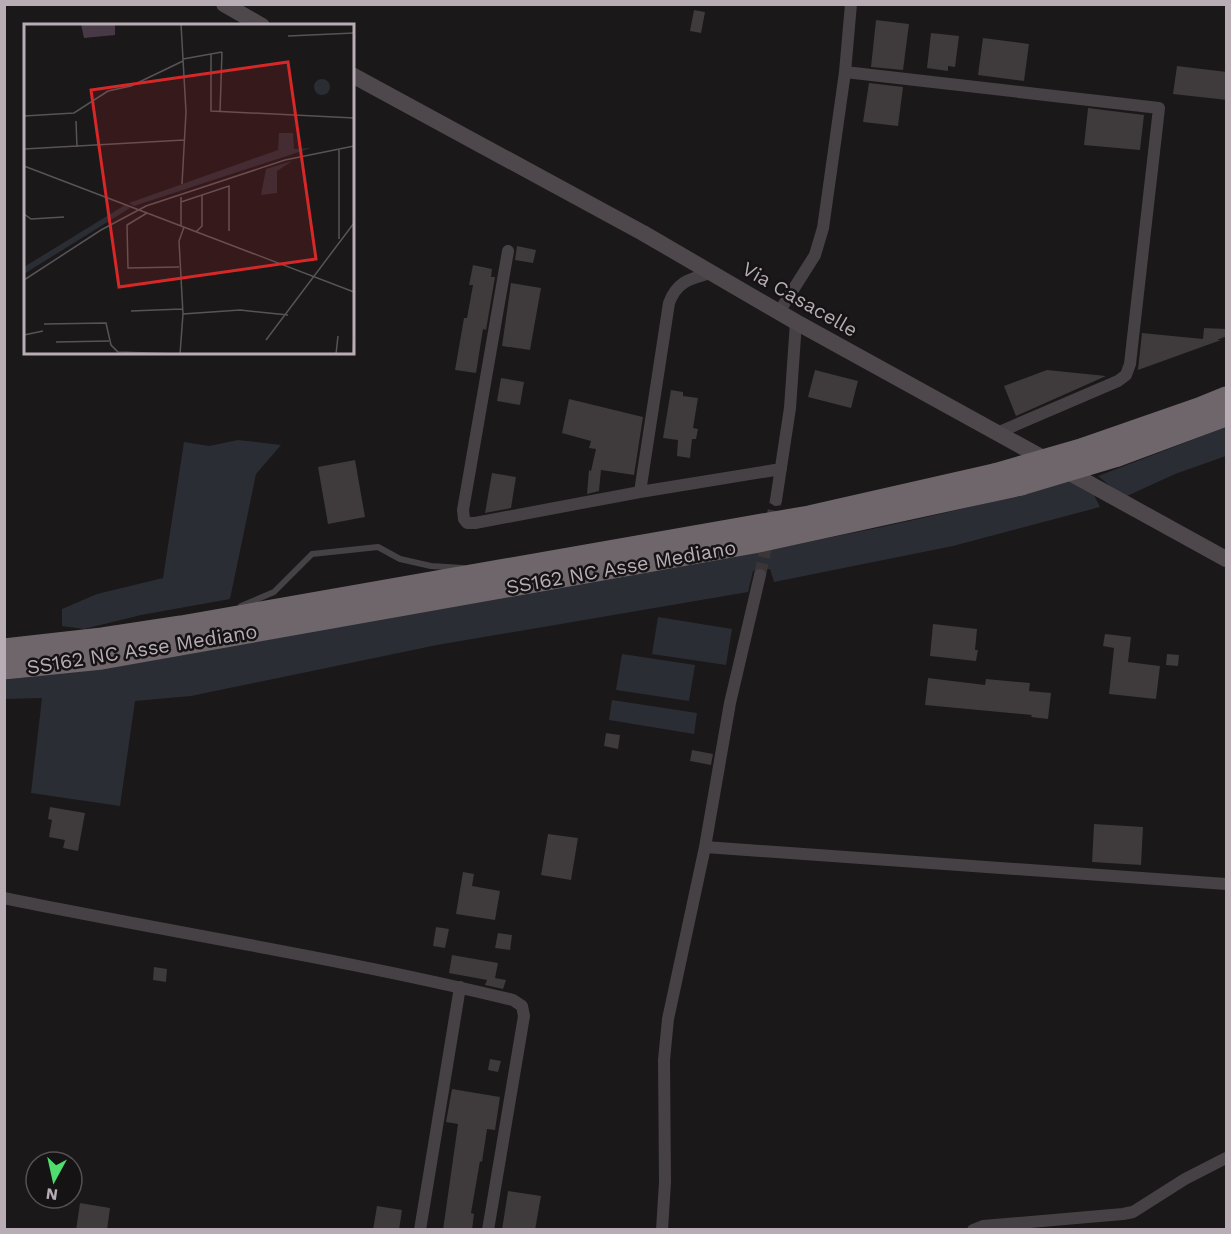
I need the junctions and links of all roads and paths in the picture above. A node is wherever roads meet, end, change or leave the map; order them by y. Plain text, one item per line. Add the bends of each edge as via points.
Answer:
1 (224, 4) edge
2 (851, 4) edge
3 (259, 24) edge
4 (845, 72) junction
5 (354, 76) edge
6 (508, 252) dead end
7 (711, 273) junction
8 (779, 312) junction
9 (796, 322) junction
10 (1227, 397) edge
11 (1227, 416) edge
12 (997, 433) junction
13 (781, 469) junction
14 (640, 492) junction
15 (776, 500) tunnel mouth
16 (1227, 559) edge
17 (494, 570) junction
18 (760, 575) tunnel mouth
19 (181, 626) junction
20 (4, 649) edge
21 (4, 669) edge
22 (705, 847) junction
23 (1227, 884) edge
24 (4, 898) edge
25 (460, 987) junction
26 (1227, 1158) edge
27 (420, 1230) edge
28 (488, 1230) edge
29 (662, 1230) edge
30 (973, 1230) edge

1 - 3 street
2 - 4 street
4 - 8 street via 823,228 815,255
4 - 12 street via 1159,108 1126,375
5 - 7 street, Via Casacelle
6 - 14 street via 464,519 475,523
7 - 8 street, Via Casacelle
7 - 14 street via 678,285 672,293
8 - 9 street, Via Casacelle
9 - 12 street, Via Casacelle
9 - 13 street
10 - 17 highway, SS162 NC Asse Mediano, bridge via 1084,448 994,474 808,516
11 - 21 highway, SS162 NC Asse Mediano, bridge via 1118,456 1021,485 754,543 102,659
12 - 16 street, Via Casacelle
13 - 14 street
13 - 15 street
17 - 19 highway, SS162 NC Asse Mediano
17 - 19 lane via 431,566 400,559 378,546 312,554 274,592
18 - 22 street via 730,703
19 - 20 highway, SS162 NC Asse Mediano
22 - 23 street
22 - 29 street via 664,1060
24 - 25 street
25 - 27 street
25 - 28 street via 513,1000 522,1006 524,1016
26 - 30 street via 1123,1215

